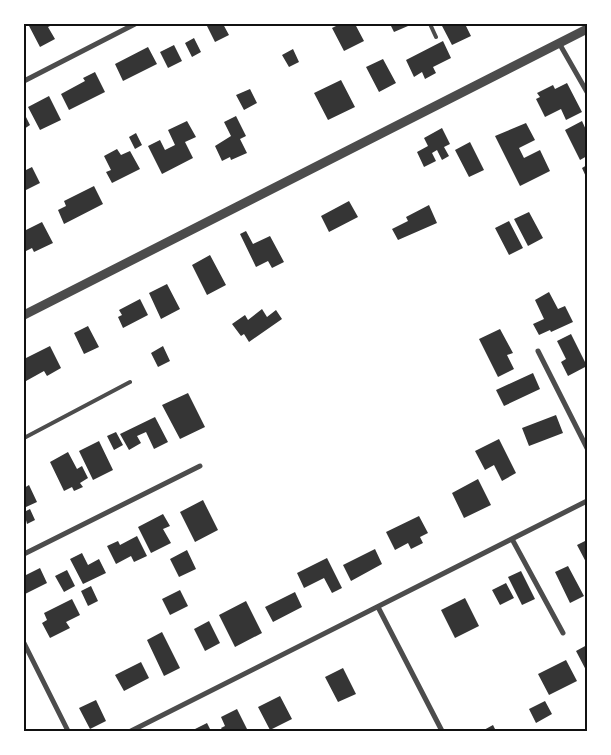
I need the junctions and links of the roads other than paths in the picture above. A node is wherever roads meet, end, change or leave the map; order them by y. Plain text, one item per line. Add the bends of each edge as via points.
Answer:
1 (135, 24) edge
2 (430, 24) edge
3 (587, 29) edge
4 (436, 37) dead end
5 (559, 43) junction
6 (24, 81) edge
7 (587, 92) edge
8 (24, 315) edge
9 (538, 351) dead end
10 (130, 382) dead end
11 (24, 438) edge
12 (587, 448) edge
13 (200, 466) dead end
14 (587, 501) edge
15 (512, 539) junction
16 (24, 554) edge
17 (378, 607) junction
18 (562, 633) dead end
19 (24, 643) edge
20 (68, 731) edge
21 (131, 731) edge
22 (442, 731) edge

1 - 6 street
2 - 4 lane
3 - 5 street
5 - 7 street
5 - 8 street
9 - 12 street
10 - 11 lane
13 - 16 street
14 - 15 street
15 - 17 street
15 - 18 street
17 - 21 street
17 - 22 street
19 - 20 street

